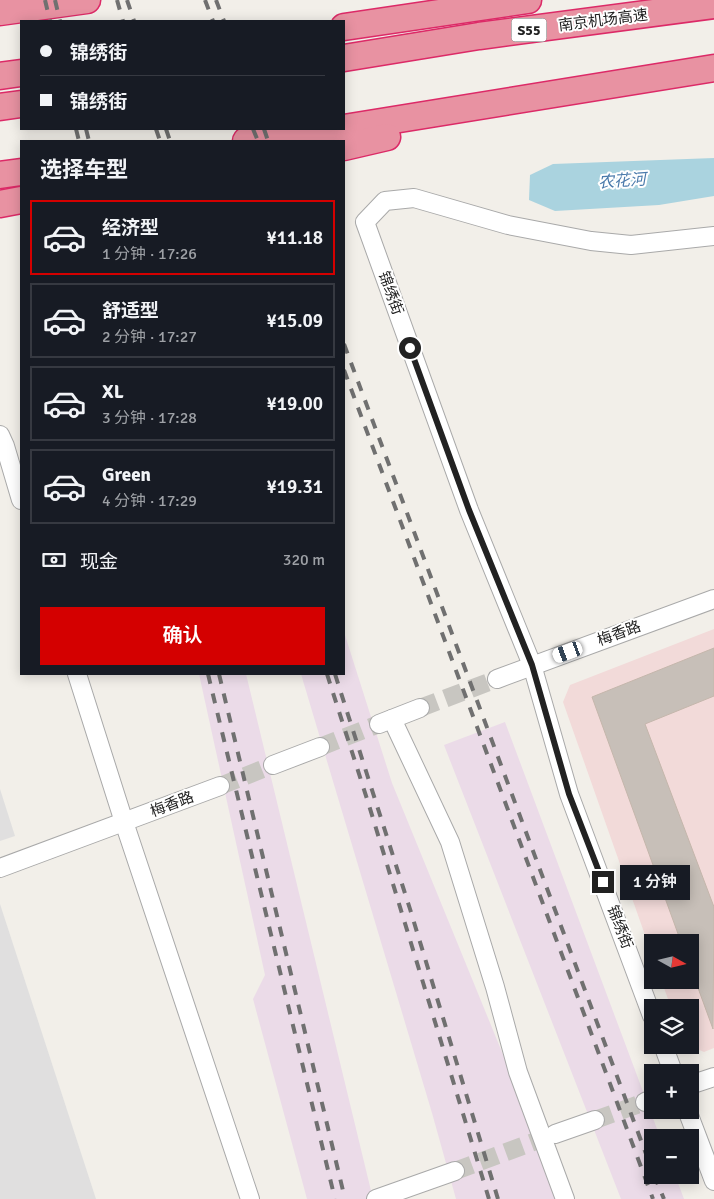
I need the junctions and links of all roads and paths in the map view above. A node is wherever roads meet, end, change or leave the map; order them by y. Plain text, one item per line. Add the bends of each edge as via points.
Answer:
1 (87, 0) edge
2 (528, 0) edge
3 (714, 5) edge
4 (0, 12) edge
5 (345, 28) edge
6 (345, 58) edge
7 (714, 68) edge
8 (20, 73) edge
9 (0, 76) edge
10 (549, 95) junction
11 (20, 104) edge
12 (0, 107) edge
13 (345, 128) edge
14 (330, 130) edge
15 (254, 140) edge
16 (345, 147) edge
17 (20, 172) edge
18 (0, 175) edge
19 (20, 200) edge
20 (0, 204) edge
21 (714, 236) edge
22 (0, 435) edge
23 (20, 497) edge
24 (714, 599) edge
25 (532, 665) junction
26 (77, 675) edge
27 (497, 679) tunnel mouth
28 (420, 708) tunnel mouth
29 (320, 747) tunnel mouth
30 (273, 765) tunnel mouth
31 (220, 786) tunnel mouth
32 (124, 822) junction
33 (0, 868) edge
34 (646, 999) edge
35 (714, 1077) edge
36 (699, 1082) edge
37 (690, 1119) edge
38 (595, 1120) tunnel mouth
39 (555, 1134) tunnel mouth
40 (455, 1170) tunnel mouth
41 (714, 1180) edge
42 (250, 1199) edge
43 (376, 1199) edge
44 (565, 1199) edge

1 - 4 highway
2 - 5 highway, S55
3 - 6 highway, 南京机场高速 / S55 via 479,36
7 - 10 highway
8 - 9 highway
10 - 13 highway
10 - 16 highway
11 - 12 highway
14 - 15 highway
17 - 18 highway
19 - 20 highway
21 - 25 street, 锦绣街 via 632,245 591,241 508,225 414,198 385,201 365,222 469,510
22 - 23 street
24 - 25 street, 梅香路
25 - 27 street, 梅香路
25 - 34 street, 锦绣街 via 569,794
26 - 32 street
28 - 44 street via 385,722 450,842 518,1072
29 - 30 street
31 - 32 street, 梅香路
32 - 33 street, 梅香路
32 - 42 street
35 - 36 street
37 - 41 street
38 - 39 street
40 - 43 street

